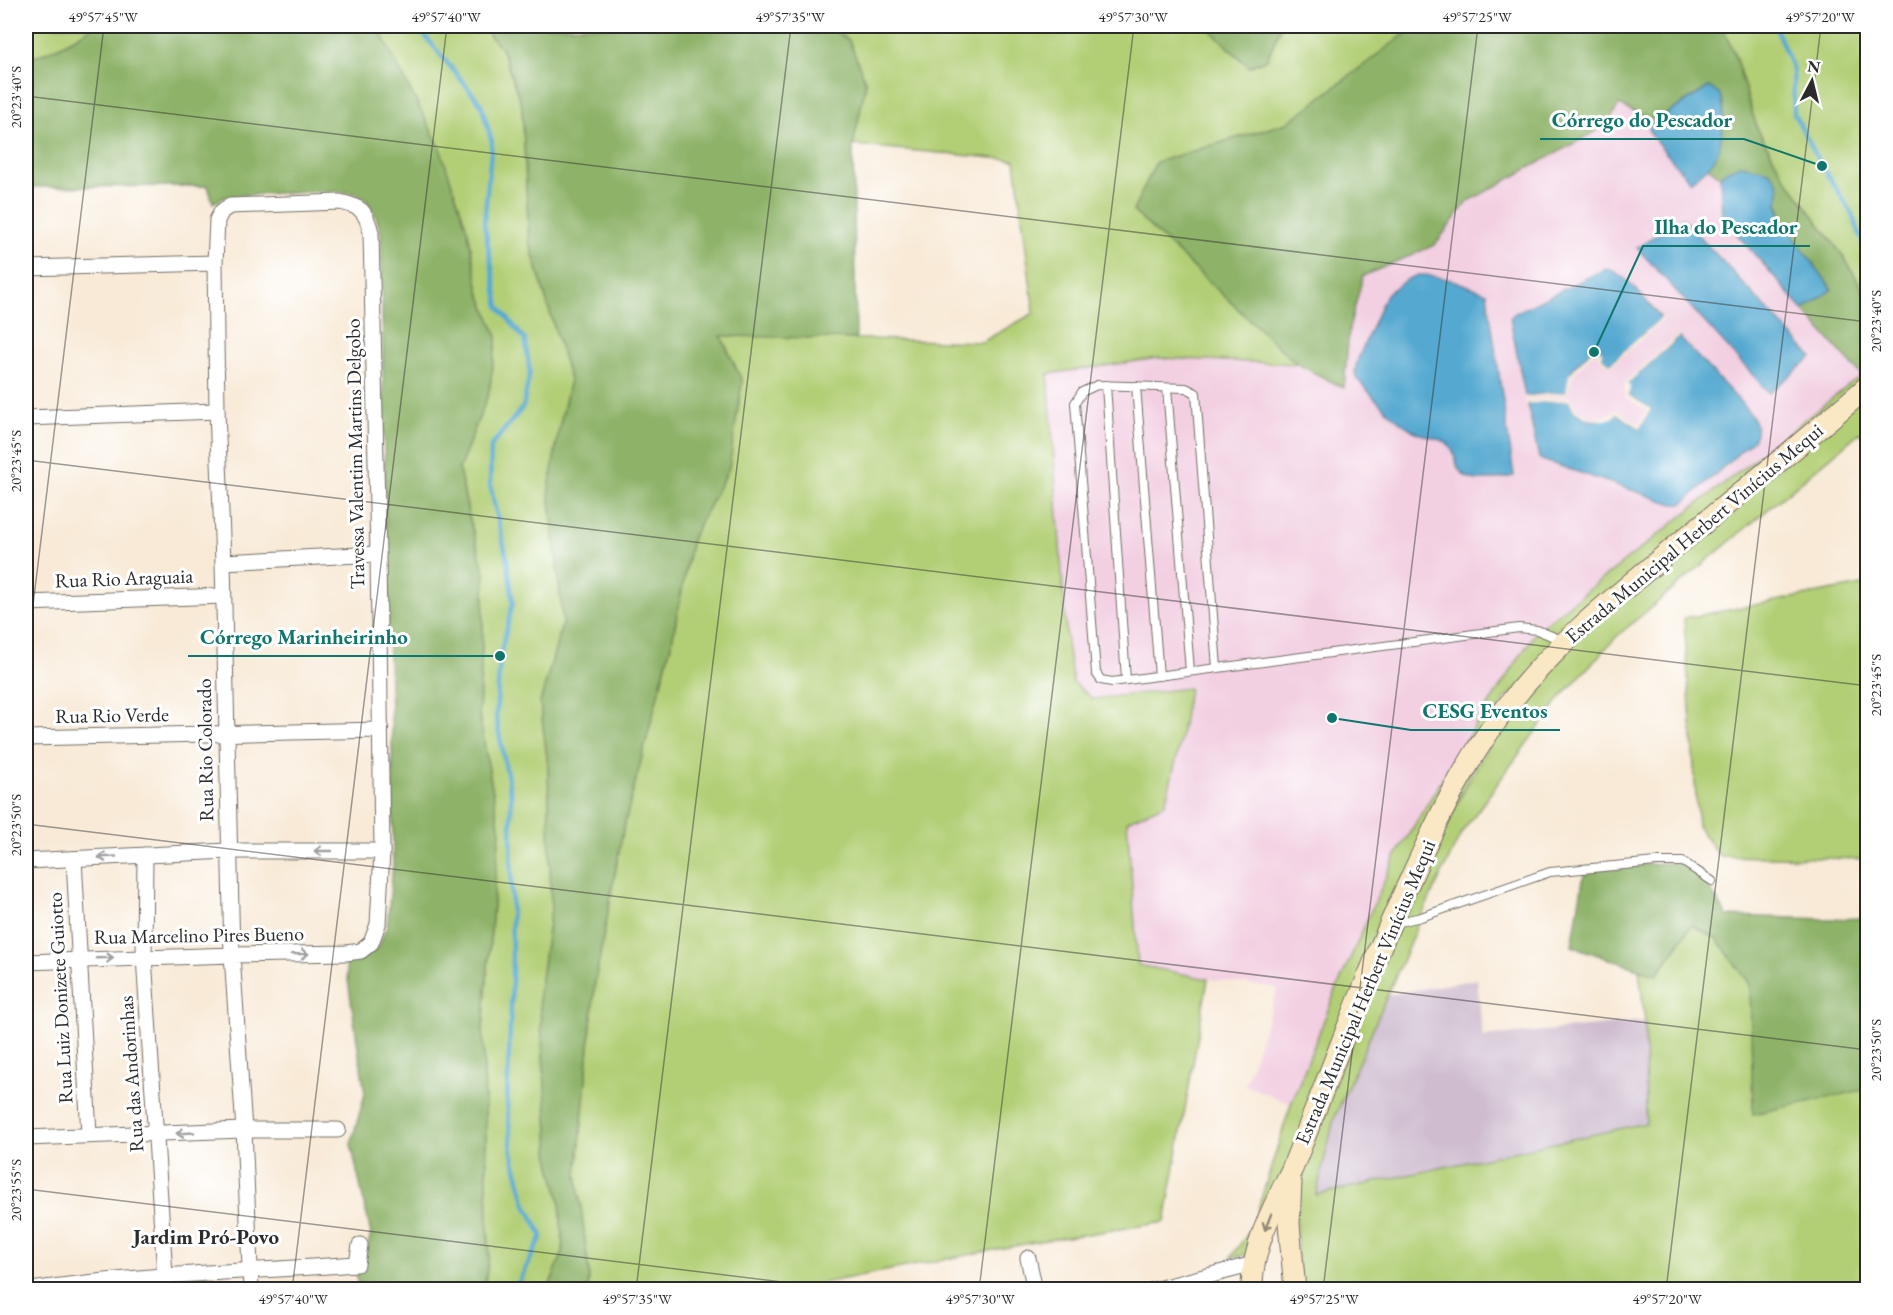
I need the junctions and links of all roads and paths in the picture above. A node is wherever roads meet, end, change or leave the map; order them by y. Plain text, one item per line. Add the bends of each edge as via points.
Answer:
1 (366, 216) joint
2 (215, 263) junction
3 (26, 268) edge
4 (1106, 385) junction
5 (1136, 386) junction
6 (1868, 386) edge
7 (1167, 387) junction
8 (217, 411) junction
9 (26, 417) edge
10 (378, 554) junction
11 (223, 562) junction
12 (223, 596) junction
13 (26, 603) edge
14 (1565, 642) junction
15 (1217, 668) junction
16 (1190, 671) junction
17 (1159, 676) junction
18 (1126, 680) junction
19 (380, 730) junction
20 (225, 734) junction
21 (26, 738) edge
22 (228, 851) junction
23 (381, 851) junction
24 (145, 855) junction
25 (74, 859) junction
26 (26, 861) edge
27 (1712, 881) dead end
28 (1389, 924) junction
29 (371, 943) joint
30 (231, 955) junction
31 (144, 957) junction
32 (79, 959) junction
33 (26, 962) edge
34 (244, 1130) junction
35 (338, 1130) dead end
36 (157, 1134) junction
37 (89, 1135) junction
38 (26, 1138) edge
39 (1292, 1169) junction
40 (360, 1245) dead end
41 (1028, 1258) dead end
42 (1254, 1264) junction
43 (250, 1272) junction
44 (166, 1282) edge
45 (82, 1286) edge
46 (31, 1290) edge
47 (251, 1290) edge
48 (1035, 1290) edge
49 (1153, 1290) edge
50 (1252, 1290) edge
51 (1295, 1290) edge

1 - 2 street, Rua Rio Colorado via 358,206 340,202 230,206 217,219
1 - 10 street, Travessa Valentim Martins Delgobo via 371,232
2 - 3 street
2 - 8 street, Rua Rio Colorado
4 - 5 lane
4 - 18 lane
4 - 18 lane via 1082,392 1075,402 1096,673 1101,680
5 - 7 lane
5 - 17 lane
6 - 14 main road, Estrada Municipal Herbert Vinícius Mequi via 1598,610
7 - 15 lane via 1196,393
7 - 16 lane
8 - 9 street
8 - 11 street, Rua Rio Colorado
10 - 11 street
10 - 19 street, Travessa Valentim Martins Delgobo
11 - 12 street, Rua Rio Colorado
12 - 13 street, Rua Rio Araguaia
12 - 20 street, Rua Rio Colorado
14 - 15 lane via 1537,630 1519,628
14 - 28 main road, Estrada Municipal Herbert Vinícius Mequi via 1509,704 1450,793
15 - 16 lane
16 - 17 lane
17 - 18 lane
19 - 20 street, Rua Rio Verde
19 - 23 street, Travessa Valentim Martins Delgobo
20 - 21 street, Rua Rio Verde
20 - 22 street, Rua Rio Colorado
23 -> 22 street
22 - 24 street
22 - 30 street, Rua Rio Colorado
23 - 29 street, Travessa Valentim Martins Delgobo via 378,924
24 -> 25 street
24 - 31 street, Rua das Andorinhas
25 - 26 street
25 - 32 street, Rua Luiz Donizete Guiotto
27 - 28 lane via 1683,862 1550,872 1421,917
28 - 39 main road, Estrada Municipal Herbert Vinícius Mequi
30 -> 29 street, Rua Marcelino Pires Bueno via 346,953 361,951
30 - 31 street, Rua Marcelino Pires Bueno
30 - 34 street, Rua Rio Colorado
32 -> 31 street, Rua Marcelino Pires Bueno
31 - 36 street, Rua das Andorinhas
32 - 33 street, Rua Marcelino Pires Bueno
32 - 37 street, Rua Luiz Donizete Guiotto
34 - 35 street
34 -> 36 street
34 - 43 street, Rua Rio Colorado
36 - 37 street
36 - 44 street, Rua das Andorinhas
37 - 38 street
39 -> 42 main road, Estrada Municipal Herbert Vinícius Mequi
39 - 51 main road, Estrada Municipal Herbert Vinícius Mequi via 1289,1224
40 - 43 street via 357,1264
41 - 48 street
42 - 49 street
42 - 50 main road, Estrada Municipal Herbert Vinícius Mequi
43 - 44 street
43 - 47 street, Rua Rio Colorado
44 - 45 street
45 - 46 street

